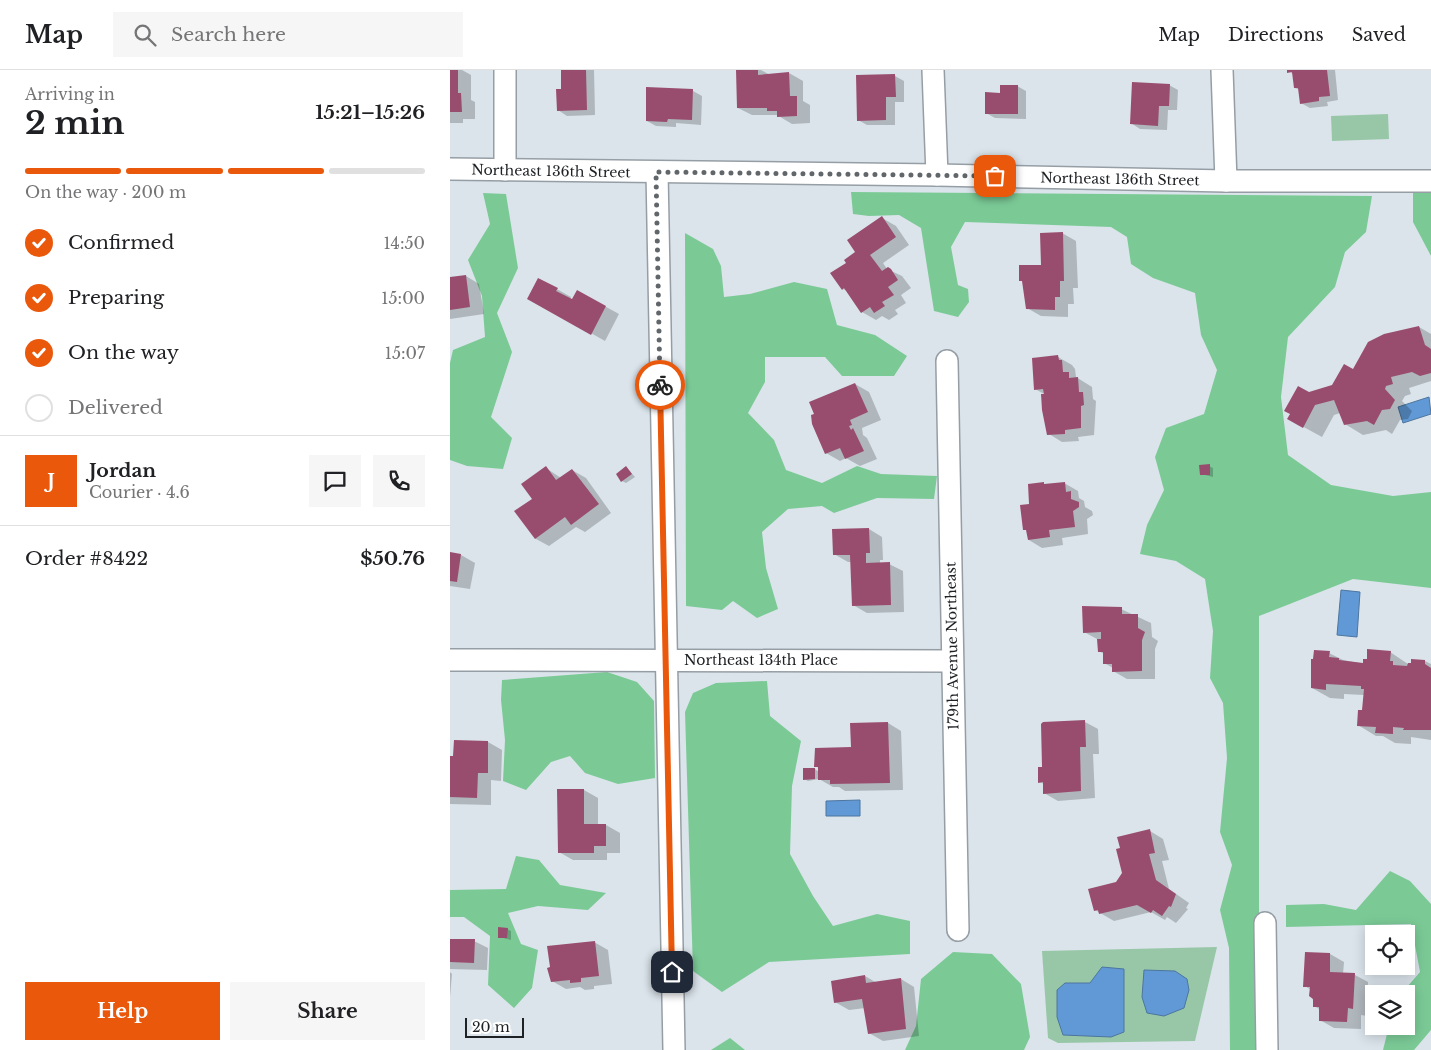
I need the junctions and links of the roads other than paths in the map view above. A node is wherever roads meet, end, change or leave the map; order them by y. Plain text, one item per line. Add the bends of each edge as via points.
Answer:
1 (505, 70) edge
2 (933, 70) edge
3 (1222, 70) edge
4 (450, 170) edge
5 (505, 170) junction
6 (656, 172) junction
7 (937, 175) junction
8 (1226, 181) junction
9 (1431, 181) edge
10 (947, 361) dead end
11 (450, 660) edge
12 (665, 660) junction
13 (952, 661) junction
14 (1265, 923) dead end
15 (958, 930) dead end
16 (674, 1050) edge
17 (1267, 1050) edge

1 - 5 street
2 - 7 street
3 - 8 street
4 - 5 street, Northeast 136th Street
5 - 6 street, Northeast 136th Street
6 - 7 street, Northeast 136th Street
6 - 12 street
7 - 8 street, Northeast 136th Street
8 - 9 street, Northeast 136th Street
10 - 13 street, 179th Avenue Northeast
11 - 12 street, Northeast 134th Place
12 - 13 street, Northeast 134th Place
12 - 16 street
13 - 15 street, 179th Avenue Northeast
14 - 17 street

